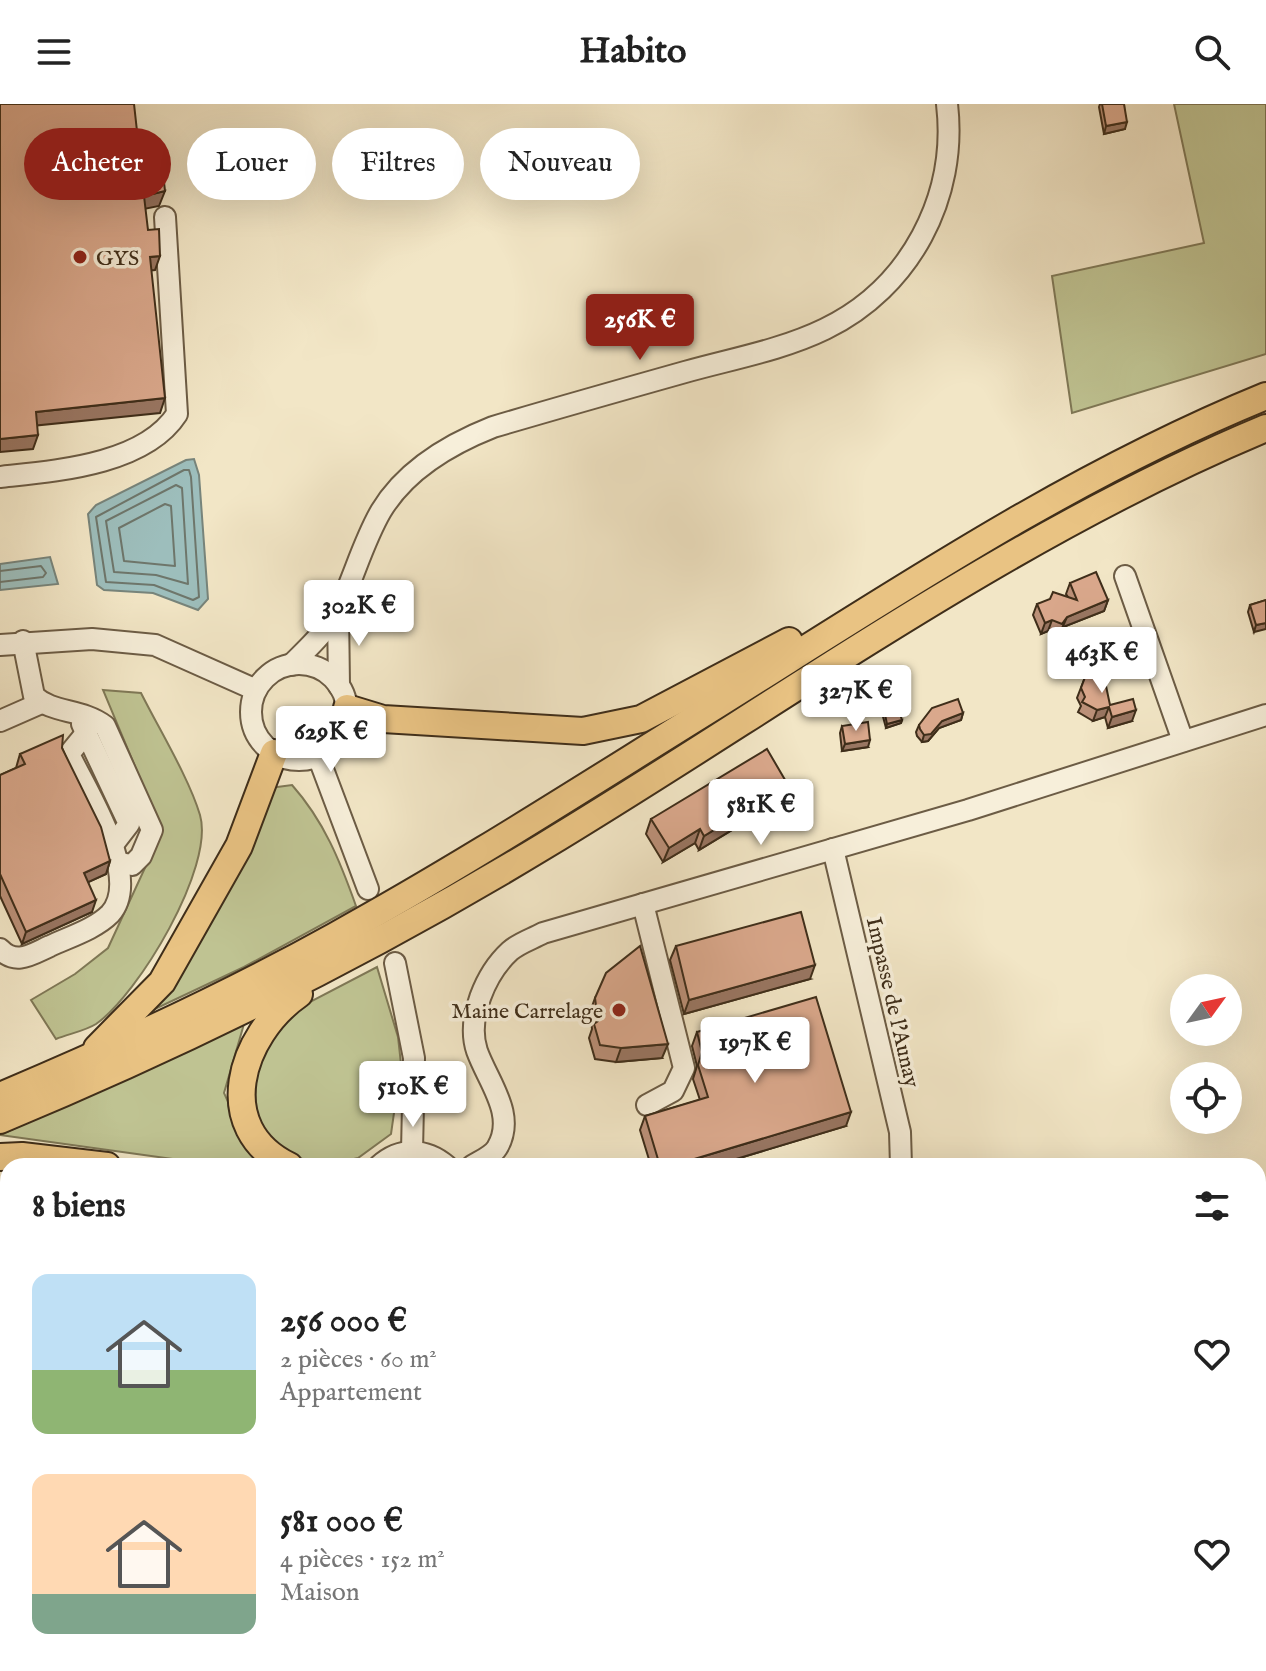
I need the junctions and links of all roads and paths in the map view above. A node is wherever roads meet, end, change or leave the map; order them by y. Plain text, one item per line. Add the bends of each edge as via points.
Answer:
1 (947, 104) edge
2 (165, 217) dead end
3 (1266, 396) edge
4 (1266, 428) edge
5 (0, 477) edge
6 (1081, 483) junction
7 (1125, 576) dead end
8 (338, 610) junction
9 (23, 641) junction
10 (0, 645) edge
11 (291, 665) junction
12 (256, 690) junction
13 (343, 697) junction
14 (41, 703) junction
15 (69, 709) junction
16 (1266, 715) edge
17 (0, 721) edge
18 (1183, 741) junction
19 (274, 753) junction
20 (318, 756) junction
21 (833, 849) junction
22 (118, 862) junction
23 (368, 889) dead end
24 (643, 904) junction
25 (0, 949) edge
26 (347, 960) junction
27 (395, 963) dead end
28 (85, 1061) junction
29 (0, 1096) edge
30 (647, 1105) dead end
31 (0, 1120) edge
32 (412, 1151) junction
33 (0, 1157) edge
34 (39, 1158) edge
35 (273, 1158) edge
36 (391, 1158) edge
37 (434, 1158) edge
38 (484, 1158) edge
39 (901, 1158) edge

1 - 8 street via 943,179 924,235 899,271 858,310 797,340 493,427 447,449 412,474 380,512
2 - 5 street via 177,381 173,421 140,446 68,471
3 - 6 main road
4 - 26 main road via 1133,488 1009,558 544,846
6 - 13 main road via 641,719 583,731 383,719
6 - 28 main road via 434,880 211,1002
7 - 18 street
8 - 11 street
8 - 13 street
9 - 10 street
9 - 12 street via 92,639 155,645
9 - 14 street via 31,688
11 - 12 street via 265,678
11 - 13 street via 320,669
12 - 19 street via 251,718 263,744
13 - 20 street via 340,737
14 - 15 street
14 - 17 street
15 - 22 street via 87,732 69,754
15 - 22 street via 105,726 152,830 132,865
16 - 18 street
18 - 21 street
19 - 20 street via 303,760
19 - 28 main road via 239,846 162,982
20 - 23 street
21 - 24 street
21 - 39 street, Impasse de l'Aunay via 900,1132
22 - 25 street via 118,899 110,914 25,958 15,959
24 - 30 street via 684,1068 673,1091
24 - 38 street via 543,933 512,949 494,969 475,1009 476,1048 505,1124 496,1150
26 - 31 main road via 221,1023
26 - 35 main road via 283,1005 245,1062 241,1105 252,1134
27 - 32 street via 414,1058
28 - 29 main road
32 - 36 street
32 - 37 street
33 - 34 main road

